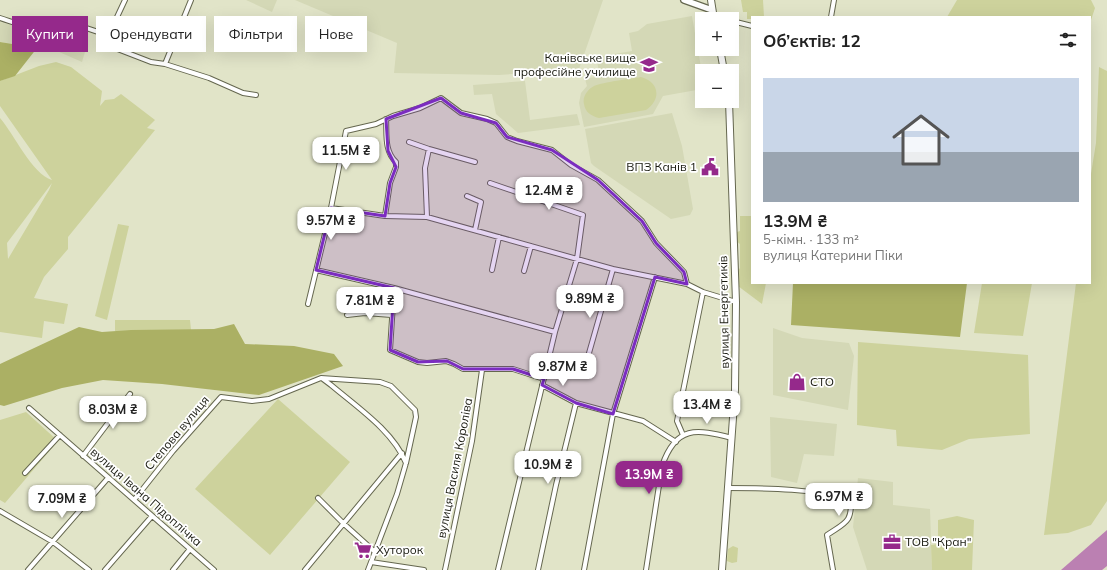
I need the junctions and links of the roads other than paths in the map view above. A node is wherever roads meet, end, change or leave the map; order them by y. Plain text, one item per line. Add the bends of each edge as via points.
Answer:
1 (125, 0) edge
2 (192, 0) edge
3 (684, 0) edge
4 (711, 0) edge
5 (834, 0) edge
6 (707, 12) edge
7 (713, 12) edge
8 (118, 16) edge
9 (831, 16) edge
10 (0, 18) edge
11 (739, 23) edge
12 (751, 26) edge
13 (96, 32) edge
14 (126, 52) edge
15 (165, 64) junction
16 (256, 96) dead end
17 (729, 108) edge
18 (386, 119) junction
19 (409, 142) dead end
20 (429, 149) junction
21 (475, 162) dead end
22 (490, 183) dead end
23 (467, 196) dead end
24 (331, 208) junction
25 (385, 216) junction
26 (427, 217) junction
27 (475, 230) junction
28 (499, 237) junction
29 (531, 246) junction
30 (577, 259) junction
31 (613, 269) junction
32 (316, 270) junction
33 (492, 270) dead end
34 (524, 271) dead end
35 (655, 277) junction
36 (688, 284) junction
37 (394, 288) junction
38 (703, 292) junction
39 (736, 302) junction
40 (308, 304) dead end
41 (347, 315) dead end
42 (392, 315) junction
43 (555, 332) junction
44 (482, 370) junction
45 (583, 374) dead end
46 (321, 378) junction
47 (544, 379) junction
48 (542, 385) junction
49 (130, 394) dead end
50 (576, 403) junction
51 (29, 408) dead end
52 (613, 414) junction
53 (60, 435) junction
54 (683, 435) junction
55 (732, 438) junction
56 (676, 442) junction
57 (402, 453) junction
58 (83, 456) junction
59 (406, 463) junction
60 (25, 473) dead end
61 (108, 478) junction
62 (728, 488) junction
63 (318, 498) dead end
64 (134, 500) junction
65 (0, 510) edge
66 (152, 516) junction
67 (344, 524) junction
68 (52, 542) junction
69 (190, 549) junction
70 (375, 552) junction
71 (371, 562) junction
72 (28, 570) edge
73 (89, 570) edge
74 (105, 570) edge
75 (173, 570) edge
76 (214, 570) edge
77 (305, 570) edge
78 (368, 570) edge
79 (424, 570) edge
80 (445, 570) edge
81 (498, 570) edge
82 (538, 570) edge
83 (584, 570) edge
84 (646, 570) edge
85 (722, 570) edge
86 (833, 570) edge

1 - 8 street
2 - 15 street
3 - 6 street
4 - 7 main road
5 - 9 street
10 - 13 street via 41,29 57,24 72,24
11 - 12 street
14 - 15 street via 151,62
15 - 16 street
17 - 39 main road, вулиця Енергетиків
18 - 24 street via 346,131
18 - 25 street via 388,151 396,162 396,167 390,183
18 - 36 street via 441,98 461,113 496,123 508,137 552,150 570,165 598,180 622,201 642,221 656,243 684,272
19 - 20 street
20 - 21 street
20 - 26 street via 425,168
22 - 30 street via 583,215
23 - 27 street via 481,202
24 - 25 street
24 - 32 street
25 - 26 street
26 - 27 street
27 - 28 street
28 - 29 street
28 - 33 street
29 - 30 street
29 - 34 street
30 - 31 street
30 - 43 street
31 - 35 street
31 - 45 street
32 - 37 street
32 - 40 street
35 - 36 street
35 - 52 street
36 - 38 street
37 - 42 street
37 - 43 street
38 - 39 street
38 - 54 street via 677,421
39 - 55 main road, вулиця Енергетиків
41 - 42 street via 365,312
42 - 44 street via 390,350 418,362 446,361 463,369
43 - 47 street
44 - 47 street via 513,369
44 - 80 street, вулиця Василя Короліва via 472,441
46 - 57 street via 385,431
46 - 59 street via 380,382 391,386 415,410 416,417
46 - 64 street, Степова вулиця via 269,399 252,401 221,396
47 - 48 street
48 - 50 street
48 - 81 street
49 - 58 street
50 - 52 street
50 - 82 street
51 - 53 street, вулиця Івана Підоплічка
52 - 56 street via 643,421
52 - 83 street
53 - 58 street, вулиця Івана Підоплічка
53 - 60 street
54 - 55 street via 697,431
54 - 56 street
55 - 62 main road, вулиця Енергетиків
56 - 84 street via 667,452 662,466
57 - 59 street
57 - 67 street
58 - 61 street, вулиця Івана Підоплічка
59 - 70 street
61 - 64 street, вулиця Івана Підоплічка
61 - 68 street
62 - 85 main road, вулиця Енергетиків
62 - 86 street via 792,489 853,499 847,521 827,535
63 - 67 street
64 - 66 street, вулиця Івана Підоплічка
65 - 68 street
66 - 69 street, вулиця Івана Підоплічка
66 - 74 street
67 - 70 street
67 - 77 street
68 - 72 street
68 - 73 street
69 - 75 street
69 - 76 street, вулиця Івана Підоплічка
70 - 71 street
71 - 78 street
71 - 79 street

